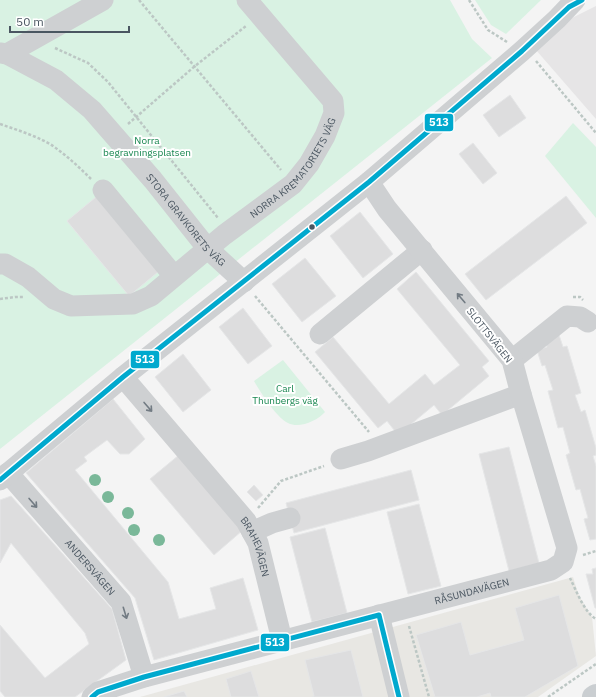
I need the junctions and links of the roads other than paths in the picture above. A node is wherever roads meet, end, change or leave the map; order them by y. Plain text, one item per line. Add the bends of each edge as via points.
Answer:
1 (103, 0) edge
2 (575, 2) edge
3 (254, 7) edge
4 (4, 54) edge
5 (369, 182) junction
6 (103, 190) road end
7 (207, 248) junction
8 (422, 250) junction
9 (0, 264) edge
10 (174, 276) junction
11 (244, 282) junction
12 (588, 322) dead end
13 (320, 334) dead end
14 (512, 360) junction
15 (123, 377) junction
16 (521, 394) junction
17 (342, 459) road end
18 (4, 477) edge
19 (290, 518) dead end
20 (249, 526) junction
21 (563, 562) joint
22 (379, 615) junction
23 (282, 640) junction
24 (144, 677) junction
25 (596, 695) edge
26 (92, 697) edge
27 (399, 697) edge
28 (593, 697) edge

1 - 4 street
2 - 5 street via 522,51
3 - 7 street, NORRA KREMATORIETS VÄG via 333,101 334,112 325,136 309,164 293,184
4 - 7 street, STORA GRAVKORETS VÄG via 56,80 92,110 153,180
5 - 8 street, SLOTTSVÄGEN via 387,209
5 - 11 street
6 - 10 street
7 - 10 street, NORRA KREMATORIETS VÄG
7 - 11 street, STORA GRAVKORETS VÄG
8 - 13 street
14 -> 8 street, SLOTTSVÄGEN
9 - 10 street, NORRA KREMATORIETS VÄG via 5,264 28,277 54,299 71,306 133,304 151,296
11 - 15 street
12 - 14 street via 580,317 567,316
14 - 16 street, SLOTTSVÄGEN
15 - 18 street
15 -> 20 street, BRAHEVÄGEN
16 - 17 street
16 - 21 street, SLOTTSVÄGEN via 567,548
18 -> 24 street, ANDERSVÄGEN via 122,602
19 - 20 street
20 - 23 street, BRAHEVÄGEN via 258,543
21 - 22 street, RÅSUNDAVÄGEN via 551,570
22 - 23 street, RÅSUNDAVÄGEN
22 - 27 street
23 - 24 street, RÅSUNDAVÄGEN
24 - 26 street, RÅSUNDAVÄGEN via 98,692
25 - 28 main road

